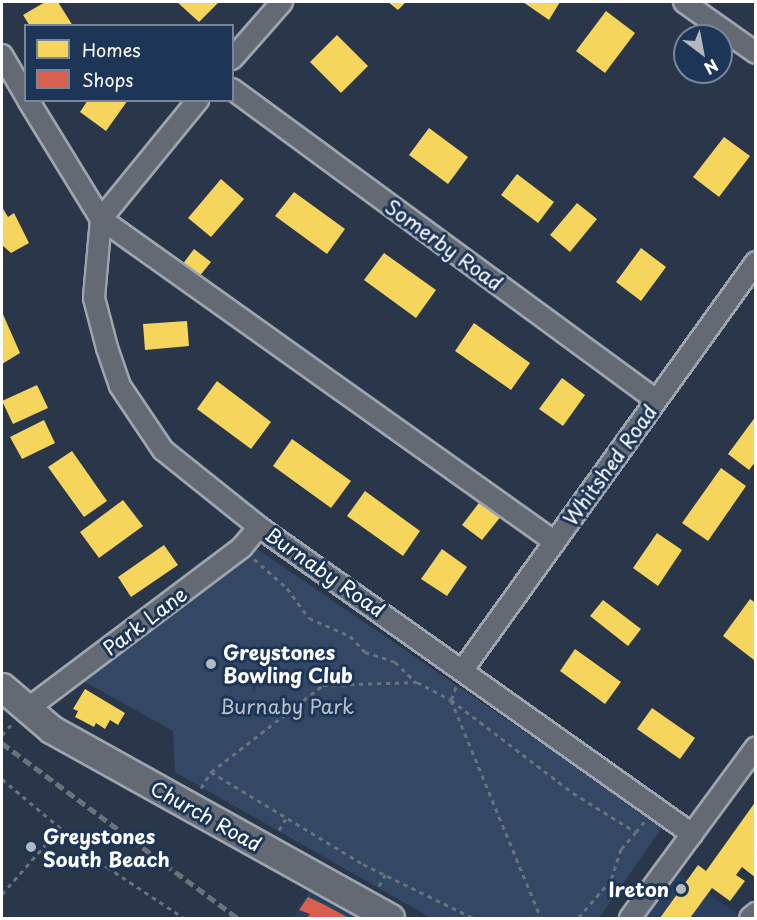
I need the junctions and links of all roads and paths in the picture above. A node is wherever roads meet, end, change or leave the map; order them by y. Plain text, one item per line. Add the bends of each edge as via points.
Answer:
1 (684, 2) edge
2 (275, 4) edge
3 (756, 53) edge
4 (2, 55) edge
5 (234, 56) edge
6 (234, 90) edge
7 (24, 93) edge
8 (29, 102) edge
9 (196, 102) edge
10 (101, 219) junction
11 (756, 262) edge
12 (656, 400) junction
13 (259, 527) junction
14 (555, 542) junction
15 (242, 547) junction
16 (464, 668) junction
17 (417, 682) junction
18 (2, 687) edge
19 (450, 700) junction
20 (26, 710) junction
21 (756, 747) edge
22 (211, 772) junction
23 (2, 779) edge
24 (188, 807) junction
25 (60, 828) junction
26 (692, 834) junction
27 (2, 894) edge
28 (756, 913) edge
29 (184, 918) edge
30 (390, 918) edge
31 (473, 918) edge
32 (541, 918) edge
33 (578, 918) edge
34 (630, 918) edge
35 (750, 918) edge

1 - 3 street
2 - 5 street
4 - 7 street
6 - 12 street, Somerby Road
8 - 10 street
9 - 10 street
10 - 13 street, Burnaby Road via 94,298 120,386 164,450
10 - 14 street
11 - 12 street, Whitshed Road
12 - 14 street, Whitshed Road
13 - 15 street, Park Lane
13 - 16 street, Burnaby Road
14 - 16 street, Whitshed Road
15 - 17 path via 287,588 309,618 350,636 365,652 395,662
15 - 20 street, Park Lane
16 - 19 path
16 - 26 street, Burnaby Road
17 - 19 path
17 - 22 path via 323,685
18 - 20 main road, Church Road
19 - 32 path
19 - 33 path via 573,793 636,832 621,849 611,880
20 - 24 main road, Church Road
21 - 26 street
22 - 24 path
22 - 31 path via 363,864
23 - 25 path
24 - 30 main road, Church Road
25 - 27 path
25 - 29 path
26 - 34 street
28 - 35 street

